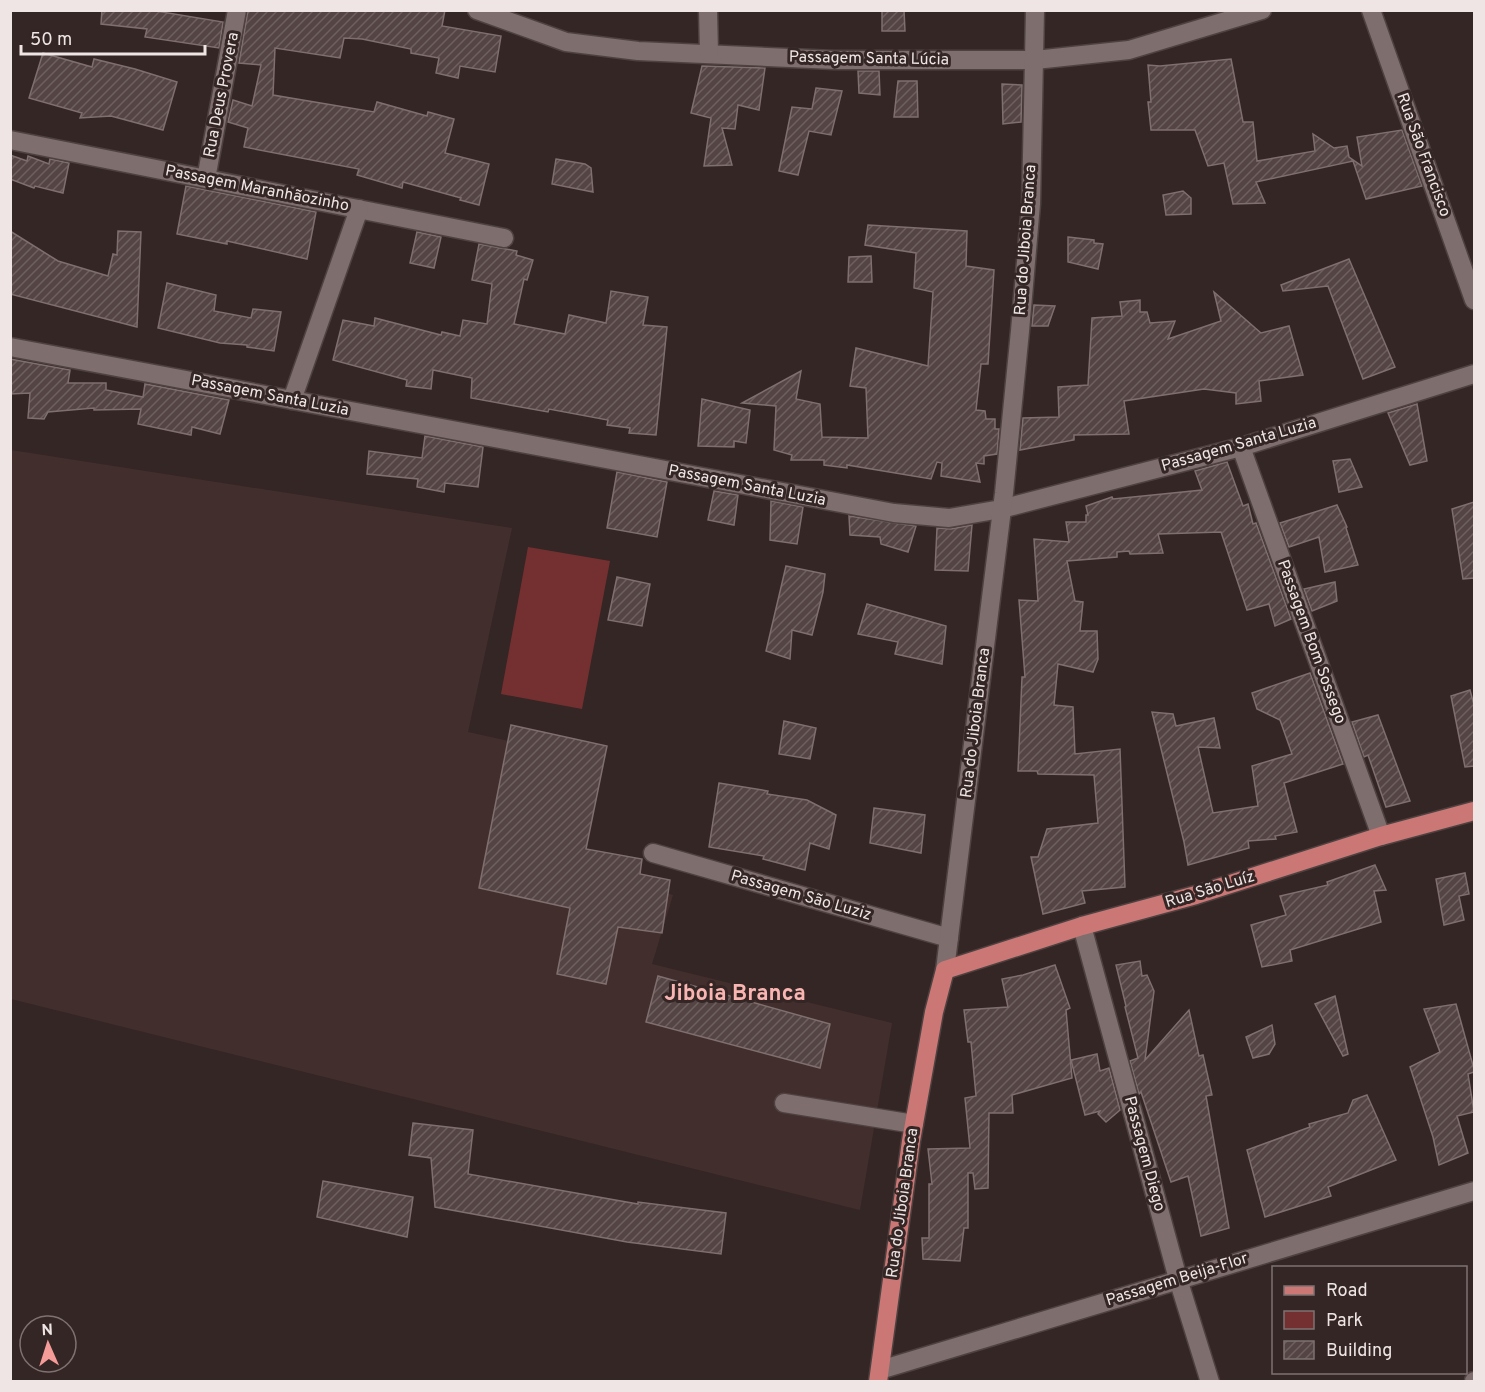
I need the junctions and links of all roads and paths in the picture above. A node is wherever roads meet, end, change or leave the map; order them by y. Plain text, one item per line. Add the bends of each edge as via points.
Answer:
1 (237, 10) edge
2 (477, 10) edge
3 (708, 10) edge
4 (1035, 10) edge
5 (1262, 10) edge
6 (1371, 10) edge
7 (709, 53) junction
8 (1035, 60) junction
9 (10, 140) edge
10 (206, 179) junction
11 (359, 209) junction
12 (504, 238) dead end
13 (1474, 300) edge
14 (10, 347) edge
15 (1474, 374) edge
16 (292, 400) junction
17 (1241, 447) junction
18 (1002, 509) junction
19 (1474, 811) edge
20 (1381, 836) junction
21 (653, 853) dead end
22 (1082, 926) junction
23 (949, 938) junction
24 (945, 970) junction
25 (784, 1103) dead end
26 (914, 1124) junction
27 (1474, 1191) edge
28 (1178, 1279) junction
29 (879, 1376) edge
30 (1210, 1382) edge

1 - 10 street, Rua Deus Provera
2 - 7 street, Passagem Santa Lúcia via 566,42 638,51
3 - 7 street
4 - 8 street, Rua do Jiboia Branca
5 - 8 street, Passagem Santa Lúcia via 1129,50
6 - 13 street, Rua São Francisco
7 - 8 street, Passagem Santa Lúcia via 834,60
8 - 18 street, Rua do Jiboia Branca via 1031,204
9 - 10 street, Passagem Maranhãozinho
10 - 11 street, Passagem Maranhãozinho
11 - 12 street, Passagem Maranhãozinho
11 - 16 street
14 - 16 street, Passagem Santa Luzia
15 - 17 street, Passagem Santa Luzia
16 - 18 street, Passagem Santa Luzia via 894,513 950,518
17 - 18 street, Passagem Santa Luzia
17 - 20 street, Passagem Bom Sossego
18 - 23 street, Rua do Jiboia Branca
19 - 20 main road, Rua São Luíz
20 - 22 main road, Rua São Luíz via 1196,895
21 - 23 street, Passagem São Luziz
22 - 24 main road, Rua São Luíz
22 - 28 street, Passagem Diego
23 - 24 street, Rua do Jiboia Branca
24 - 26 main road, Rua do Jiboia Branca
25 - 26 street
26 - 29 main road, Rua do Jiboia Branca
27 - 28 street, Passagem Beija-Flor
28 - 29 street, Passagem Beija-Flor
28 - 30 street, Passagem Diego

